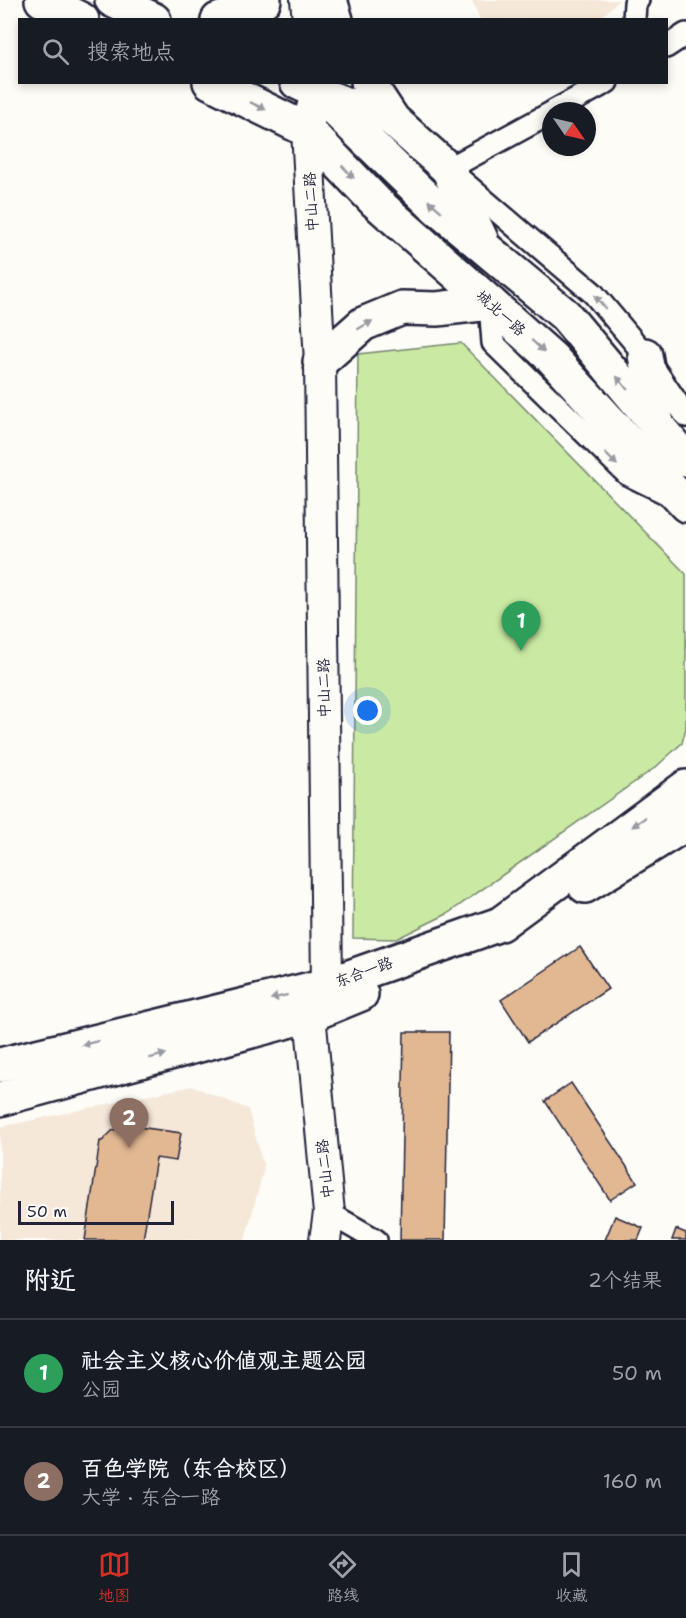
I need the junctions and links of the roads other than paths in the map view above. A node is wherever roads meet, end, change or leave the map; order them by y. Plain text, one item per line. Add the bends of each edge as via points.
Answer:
1 (42, 0) edge
2 (112, 0) edge
3 (264, 0) edge
4 (306, 0) edge
5 (330, 0) edge
6 (638, 0) edge
7 (78, 18) edge
8 (150, 18) edge
9 (224, 18) edge
10 (308, 18) edge
11 (335, 18) edge
12 (634, 18) edge
13 (686, 34) edge
14 (668, 46) edge
15 (214, 84) edge
16 (369, 84) edge
17 (603, 84) edge
18 (309, 85) edge
19 (571, 102) edge
20 (542, 118) edge
21 (393, 120) junction
22 (307, 130) junction
23 (448, 169) junction
24 (485, 249) junction
25 (490, 303) junction
26 (645, 355) joint
27 (321, 362) junction
28 (672, 421) edge
29 (686, 460) edge
30 (684, 503) edge
31 (686, 787) edge
32 (686, 824) edge
33 (327, 985) junction
34 (310, 1015) junction
35 (0, 1065) edge
36 (0, 1099) edge
37 (327, 1227) edge
38 (376, 1240) edge

1 - 7 main road
2 - 8 main road
3 - 9 main road
4 - 10 main road
5 - 11 main road
6 - 12 street via 634,3
13 - 14 street
15 -> 22 main road, 城北一路
16 - 21 main road
17 - 19 street
18 - 21 main road
18 - 22 main road, 中山二路
24 -> 18 main road via 431,203
20 - 23 street
21 - 23 main road
22 -> 25 main road, 城北一路 via 376,202
22 - 27 main road, 中山二路
23 - 24 main road
26 -> 23 street via 593,293
28 -> 24 main road via 565,315
27 -> 25 main road via 363,324 402,308 438,309
25 -> 30 main road, 城北一路 via 552,358
26 - 28 main road
27 - 33 main road, 中山二路
28 - 29 main road
31 -> 33 main road, 东合一路 via 500,924
32 - 34 main road, 东合一路 via 502,937
33 - 34 main road
33 -> 35 main road, 东合一路
36 -> 34 main road, 东合一路
34 - 37 main road, 中山二路
37 - 38 street

